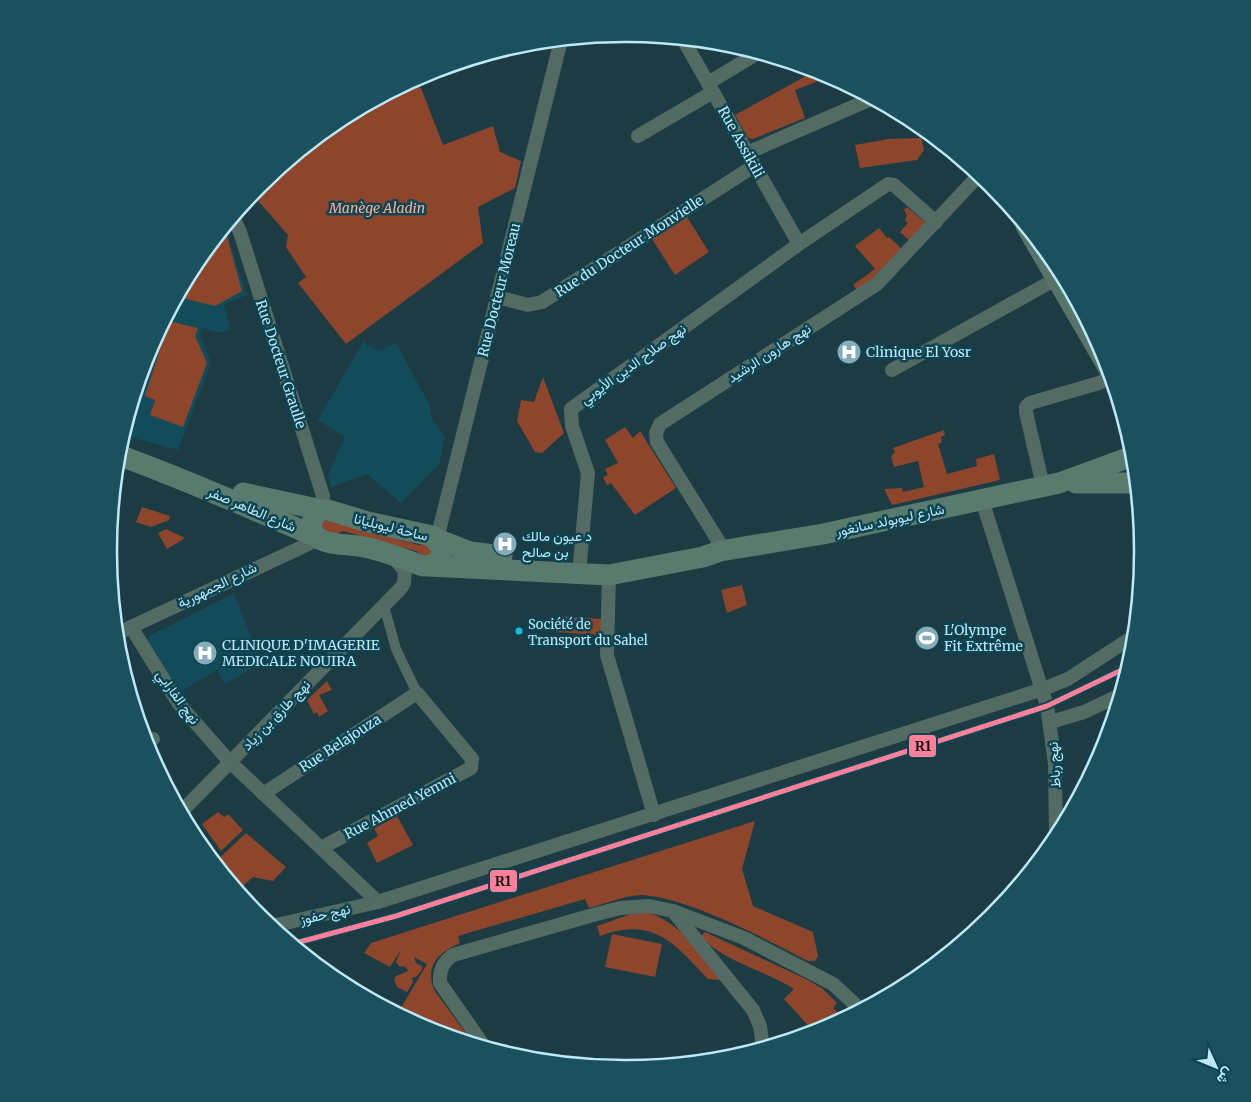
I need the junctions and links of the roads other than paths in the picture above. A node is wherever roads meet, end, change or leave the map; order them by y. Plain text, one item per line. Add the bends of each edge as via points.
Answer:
1 (559, 47) edge
2 (688, 47) edge
3 (751, 58) edge
4 (710, 88) junction
5 (863, 102) edge
6 (638, 136) dead end
7 (747, 153) junction
8 (754, 166) junction
9 (974, 181) edge
10 (936, 222) junction
11 (236, 224) edge
12 (798, 244) junction
13 (1056, 279) edge
14 (497, 297) junction
15 (892, 370) dead end
16 (1104, 380) edge
17 (1125, 459) edge
18 (126, 460) edge
19 (190, 481) junction
20 (1130, 483) edge
21 (1051, 484) junction
22 (982, 500) junction
23 (322, 510) junction
24 (317, 537) junction
25 (437, 539) junction
26 (722, 551) junction
27 (385, 552) junction
28 (580, 563) junction
29 (428, 566) junction
30 (609, 575) junction
31 (384, 606) junction
32 (130, 627) junction
33 (123, 630) edge
34 (1126, 642) edge
35 (1043, 689) junction
36 (417, 693) junction
37 (1112, 700) edge
38 (1051, 722) junction
39 (230, 762) junction
40 (263, 794) junction
41 (186, 807) edge
42 (654, 814) junction
43 (1056, 821) edge
44 (321, 848) junction
45 (378, 902) junction
46 (673, 911) junction
47 (280, 924) edge
48 (855, 1004) edge
49 (478, 1038) edge
50 (762, 1041) edge

1 - 14 street, Rue Docteur Moreau
2 - 4 street, Rue Assikili
3 - 4 street
4 - 6 street
4 - 7 street, Rue Assikili
5 - 7 street
7 - 8 street, Rue Assikili
8 - 12 street, Rue Assikili
8 - 14 street, Rue du Docteur Monvielle via 542,302 528,305
9 - 10 street, نهج هارون الرشيد
10 - 12 street via 894,185 888,184
10 - 26 street, نهج هارون الرشيد via 870,289 660,424 657,442
11 - 23 street, Rue Docteur Graulle via 320,487 324,502
12 - 28 street, نهج صلاح الدين الأيوبي via 571,409 572,426 588,473
13 - 15 street
14 - 25 street, Rue Docteur Moreau
16 - 21 street via 1026,407
17 - 21 main road, شارع ليوبولد سانغور
18 - 19 main road, شارع الطاهر صفر
19 - 23 main road, شارع الطاهر صفر
19 - 24 main road, شارع الطاهر صفر via 208,492
20 - 21 main road, شارع ليوبولد سانغور
21 - 22 main road, شارع ليوبولد سانغور
22 - 26 main road, شارع ليوبولد سانغور via 823,534
22 - 35 street, نهج رباط
23 - 24 main road via 312,522
23 - 25 main road, ساحة ليوبليانا
24 - 27 main road, ساحة ليوبليانا
24 - 32 street, شارع الجمهورية
25 - 28 main road, شارع ليوبولد سانغور via 470,552
25 - 29 main road, ساحة ليوبليانا via 442,554 437,562
26 - 28 main road, شارع ليوبولد سانغور via 702,548 649,559
26 - 30 main road, شارع ليوبولد سانغور
27 - 29 main road, ساحة ليوبليانا
27 - 31 street, نهج طارق بن زياد via 402,565 406,577 401,588
29 - 30 main road, شارع ليوبولد سانغور
30 - 42 street via 607,655
31 - 36 street via 396,649
31 - 39 street, نهج طارق بن زياد
32 - 33 street, شارع الجمهورية
32 - 39 street, نهج الفارابي via 179,704
34 - 35 street, نهج حفوز via 1068,679
35 - 38 street, نهج رباط
35 - 42 street, نهج حفوز
36 - 40 street, Rue Belajouza
36 - 44 street, Rue Ahmed Yemni via 472,760 473,766
37 - 38 street
38 - 43 street, نهج رباط via 1056,764
39 - 40 street, نهج الفارابي
39 - 41 street, نهج طارق بن زياد
40 - 44 street, نهج الفارابي
42 - 45 street, نهج حفوز
44 - 45 street, نهج الفارابي
45 - 47 street, نهج حفوز
46 - 48 street via 744,938 833,984
46 - 49 street via 649,906 620,908 453,955 442,967 440,982
46 - 50 street via 753,1010

